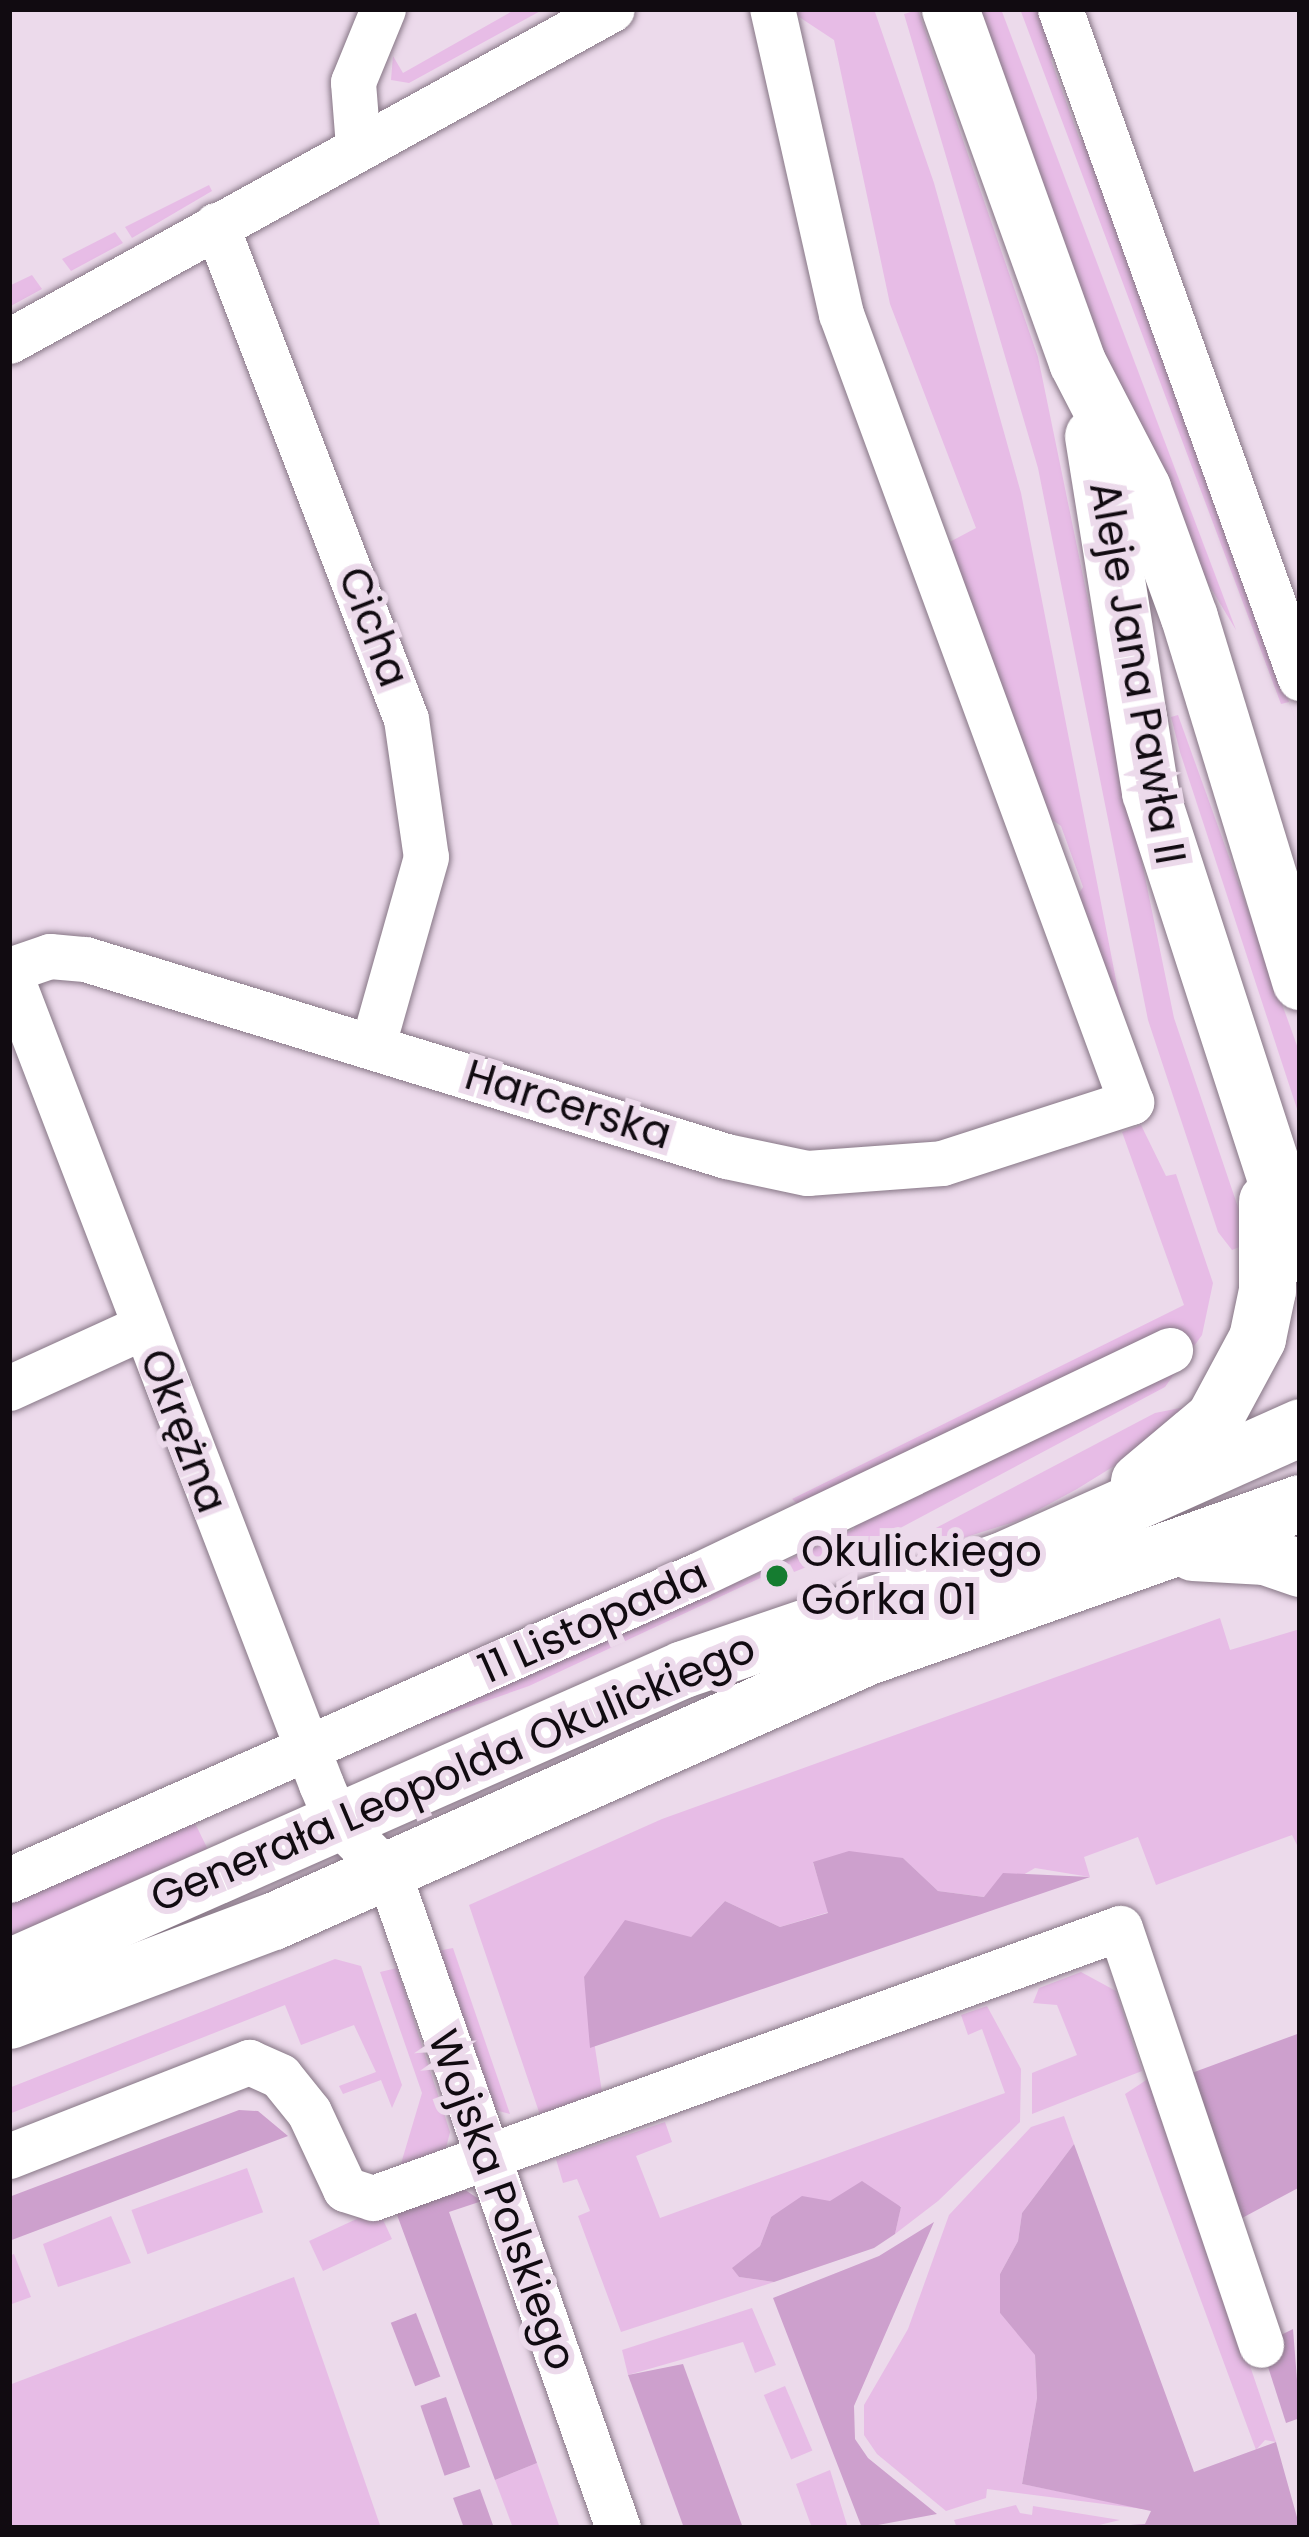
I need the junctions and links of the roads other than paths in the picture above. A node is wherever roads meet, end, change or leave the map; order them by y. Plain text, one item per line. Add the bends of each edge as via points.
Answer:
1 (383, 9) edge
2 (613, 9) edge
3 (772, 9) edge
4 (950, 9) edge
5 (1060, 9) edge
6 (358, 146) junction
7 (216, 225) junction
8 (9, 341) edge
9 (1077, 362) junction
10 (1300, 678) edge
11 (9, 971) edge
12 (1300, 981) edge
13 (373, 1044) junction
14 (1250, 1108) junction
15 (1300, 1253) edge
16 (142, 1327) junction
17 (1170, 1350) dead end
18 (9, 1388) edge
19 (1300, 1427) edge
20 (1300, 1504) edge
21 (1088, 1523) junction
22 (1165, 1550) junction
23 (1300, 1568) edge
24 (308, 1751) junction
25 (336, 1820) junction
26 (388, 1872) junction
27 (9, 1880) edge
28 (9, 1967) edge
29 (9, 2020) edge
30 (9, 2156) edge
31 (487, 2156) junction
32 (1261, 2345) dead end
33 (618, 2528) edge

1 - 6 street via 353,82
2 - 6 street
3 - 13 street, Harcerska via 841,314 1131,1102 942,1163 808,1173 725,1156
4 - 9 street, Aleje Jana Pawła II
5 - 10 street
6 - 7 street
7 - 8 street
7 - 13 street, Cicha via 406,719 426,857
9 - 12 street, Aleje Jana Pawła II via 1142,488 1189,617
9 - 14 street, Aleje Jana Pawła II via 1150,792
11 - 13 street, Harcerska via 50,956 85,959
11 - 16 street, Okrężna
14 - 15 street, Aleje Jana Pawła II
14 - 21 street via 1271,1226 1258,1338 1214,1418
16 - 18 street
16 - 24 street, Okrężna
17 - 24 street, 11 Listopada
19 - 21 street, Generała Leopolda Okulickiego
20 - 22 street, Generała Leopolda Okulickiego
21 - 25 street, Generała Leopolda Okulickiego via 1001,1561 682,1669
22 - 23 street via 1265,1556
22 - 26 street, Generała Leopolda Okulickiego via 865,1658
24 - 25 street, Okrężna
24 - 27 street, 11 Listopada
25 - 26 street, Okrężna
25 - 28 street, Generała Leopolda Okulickiego
26 - 29 street, Generała Leopolda Okulickiego
26 - 31 street, Wojska Polskiego
30 - 31 street via 249,2062 280,2076 309,2112 345,2189 373,2198
31 - 32 street via 1120,1928
31 - 33 street, Wojska Polskiego

